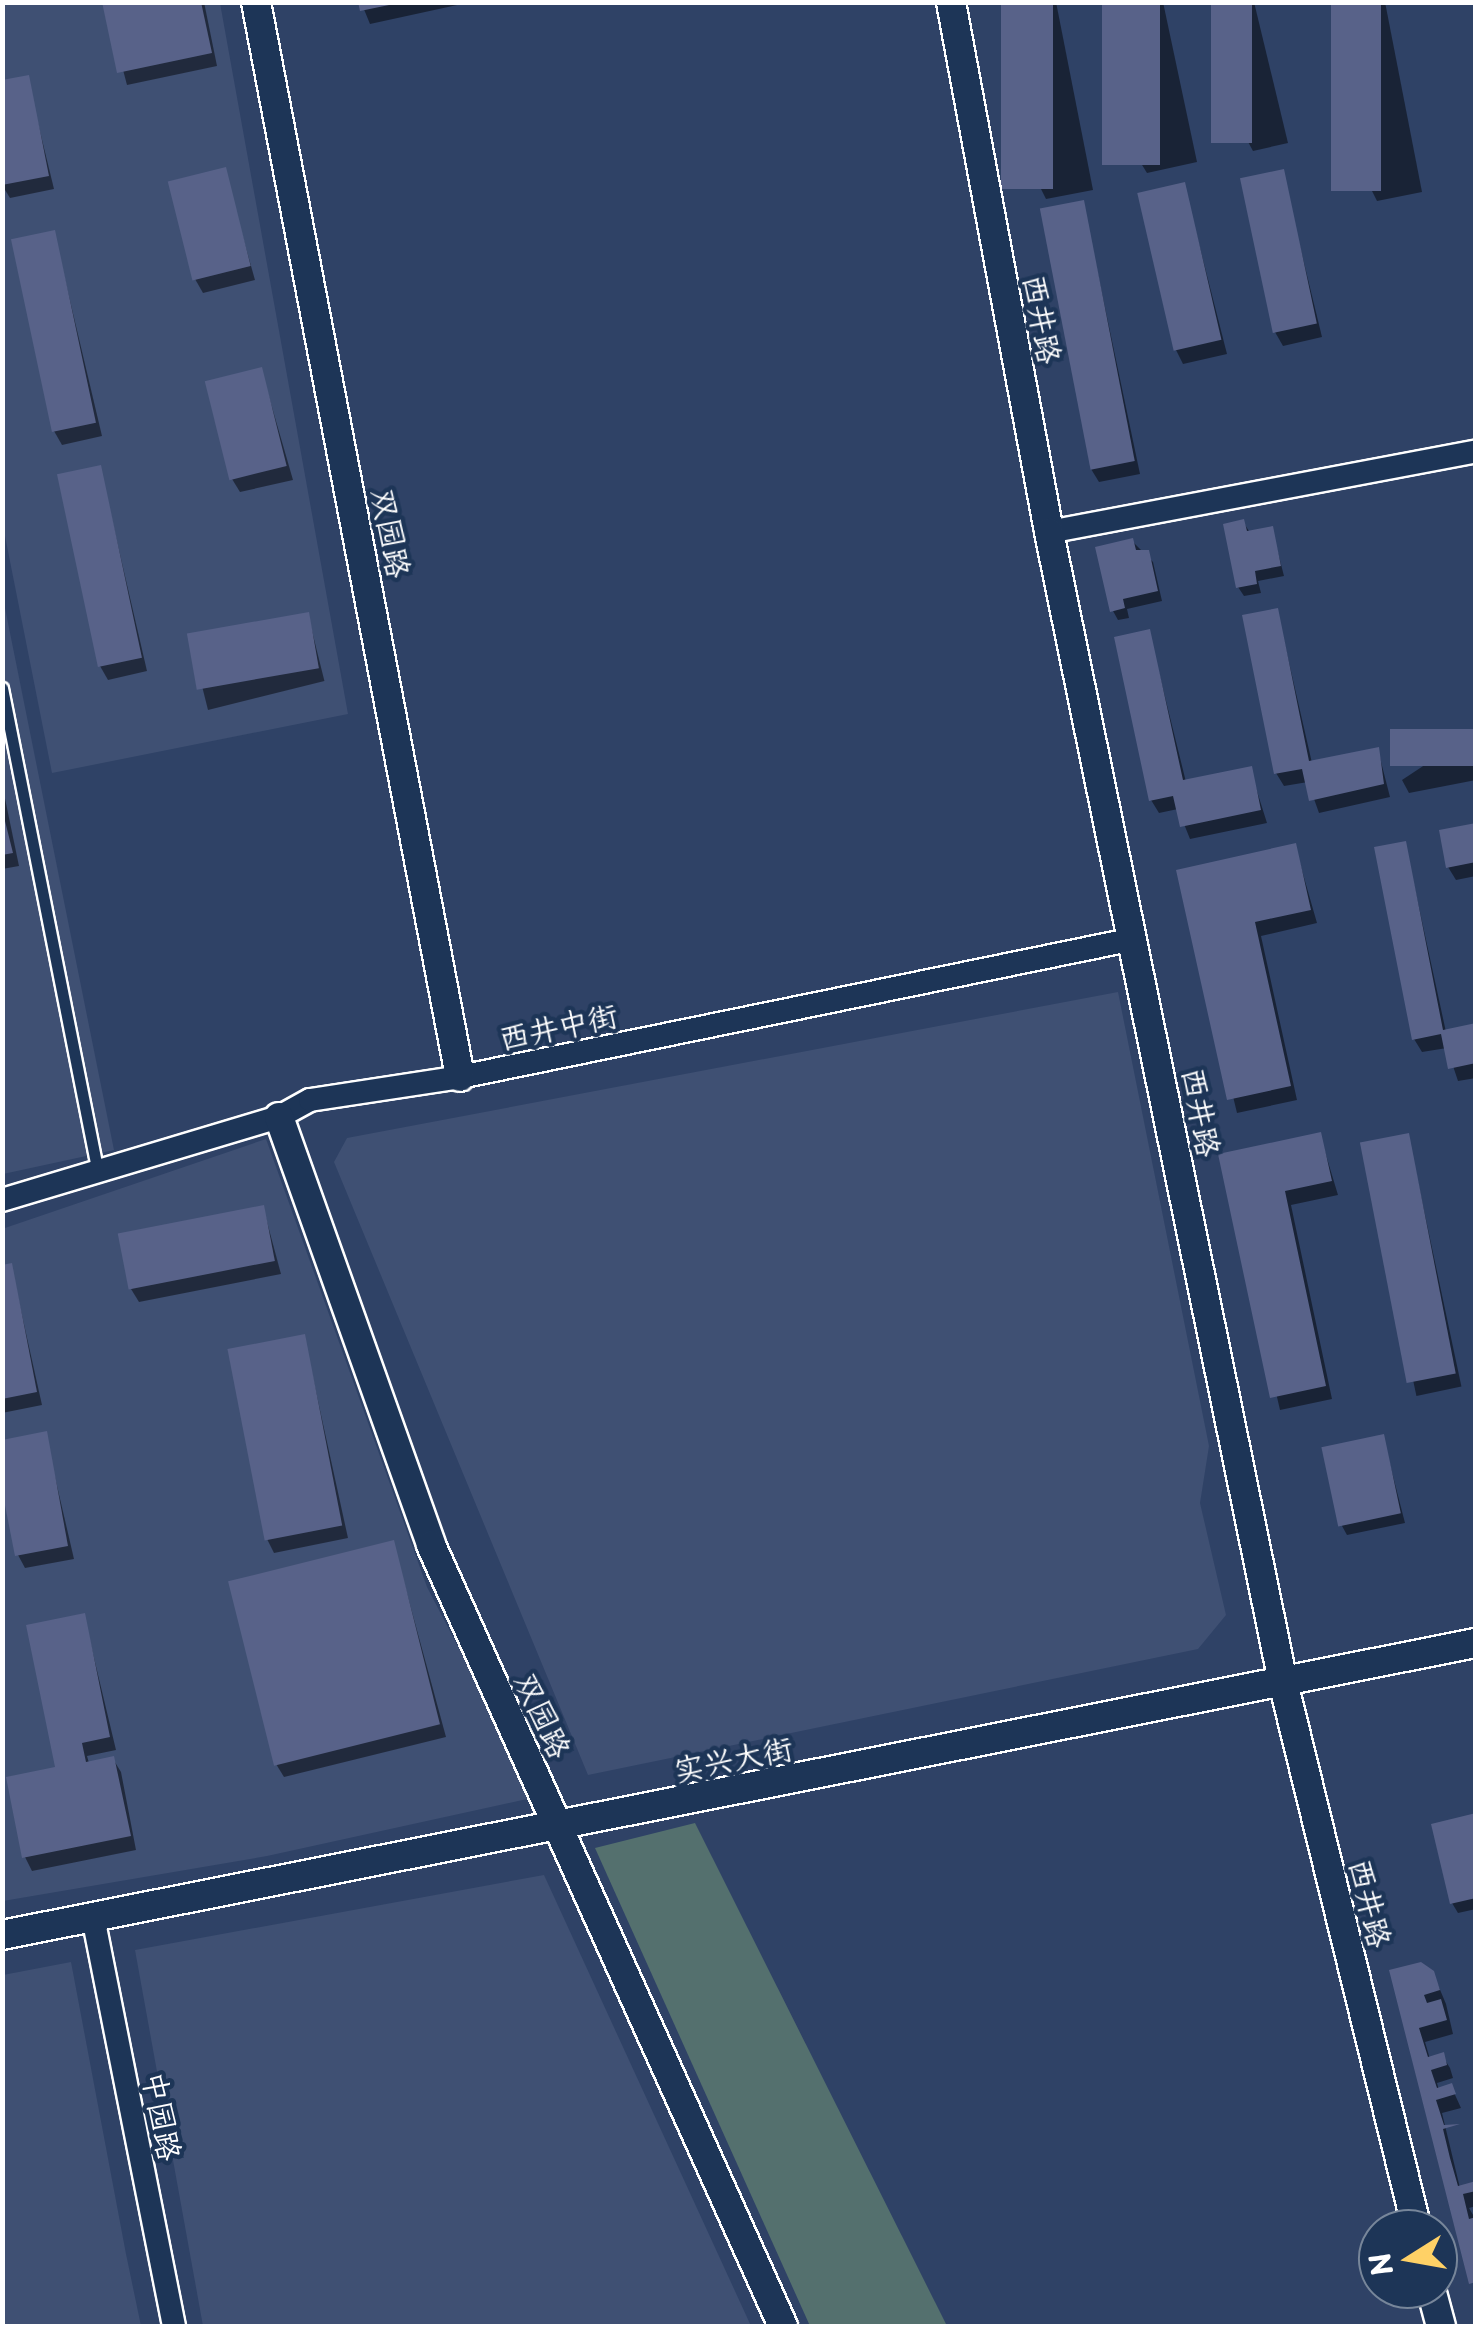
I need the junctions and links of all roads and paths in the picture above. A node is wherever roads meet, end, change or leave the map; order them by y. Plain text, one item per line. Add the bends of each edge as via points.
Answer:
1 (256, 2) edge
2 (950, 2) edge
3 (1476, 451) edge
4 (1049, 532) junction
5 (2, 688) edge
6 (1134, 939) junction
7 (460, 1077) junction
8 (279, 1117) junction
9 (98, 1175) junction
10 (2, 1200) edge
11 (1476, 1644) edge
12 (1283, 1682) junction
13 (560, 1825) junction
14 (92, 1917) junction
15 (2, 1935) edge
16 (1412, 2209) edge
17 (174, 2326) edge
18 (783, 2326) edge

1 - 7 street, 双园路
2 - 4 street, 西井路
3 - 4 street
4 - 6 street, 西井路
5 - 9 lane
6 - 7 street, 西井中街
6 - 12 street, 西井路
7 - 8 street, 西井中街 via 310,1100
8 - 9 street, 西井中街
8 - 13 street, 双园路 via 430,1545
9 - 10 street, 西井中街
11 - 12 street, 实兴大街
12 - 13 street, 实兴大街
12 - 16 street, 西井路
13 - 14 street, 实兴大街
13 - 18 street, 双园路
14 - 15 street, 实兴大街
14 - 17 street, 中园路

